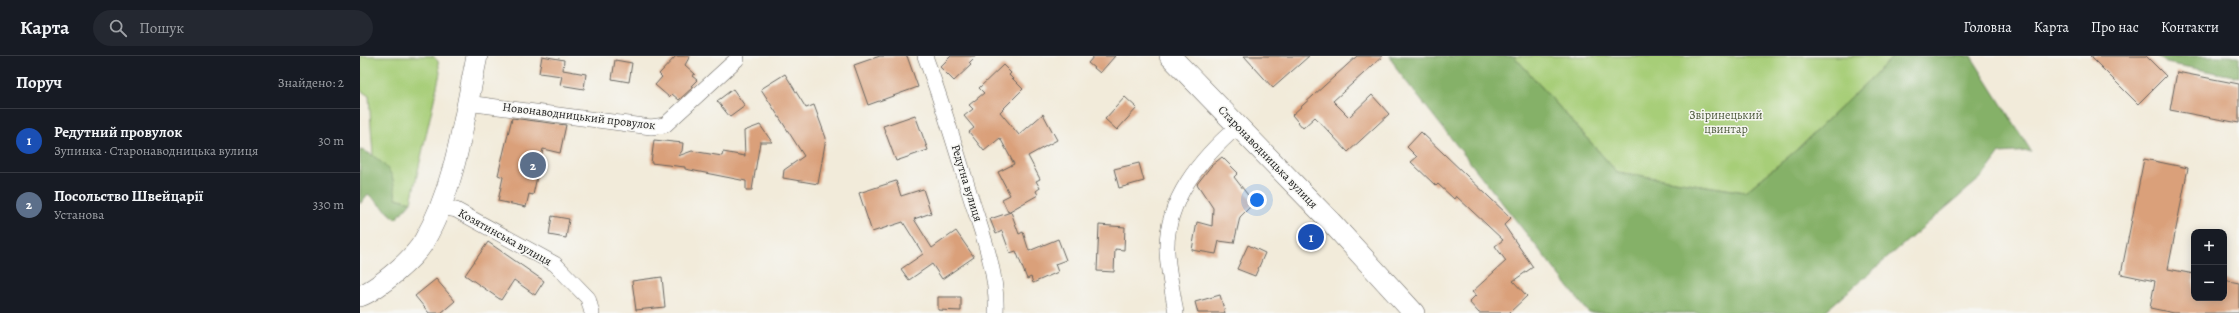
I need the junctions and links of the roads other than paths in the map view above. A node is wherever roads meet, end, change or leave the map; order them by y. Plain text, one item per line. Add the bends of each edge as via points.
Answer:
1 (477, 56) edge
2 (925, 56) edge
3 (1170, 56) edge
4 (737, 59) dead end
5 (467, 103) junction
6 (1238, 126) junction
7 (440, 207) junction
8 (360, 296) edge
9 (592, 313) edge
10 (996, 313) edge
11 (1176, 313) edge
12 (1414, 313) edge

1 - 5 main road
2 - 10 street, Редутна вулиця via 940,94 982,234 995,282
3 - 6 main road, Старонаводницька вулиця
4 - 5 street, Новонаводницький провулок via 666,125 651,127
5 - 7 main road
6 - 11 street via 1199,164 1179,198 1170,223 1167,252
6 - 12 main road, Старонаводницька вулиця
7 - 8 main road via 424,243 389,278
7 - 9 street, Козятинська вулиця via 456,210 555,264 588,298

